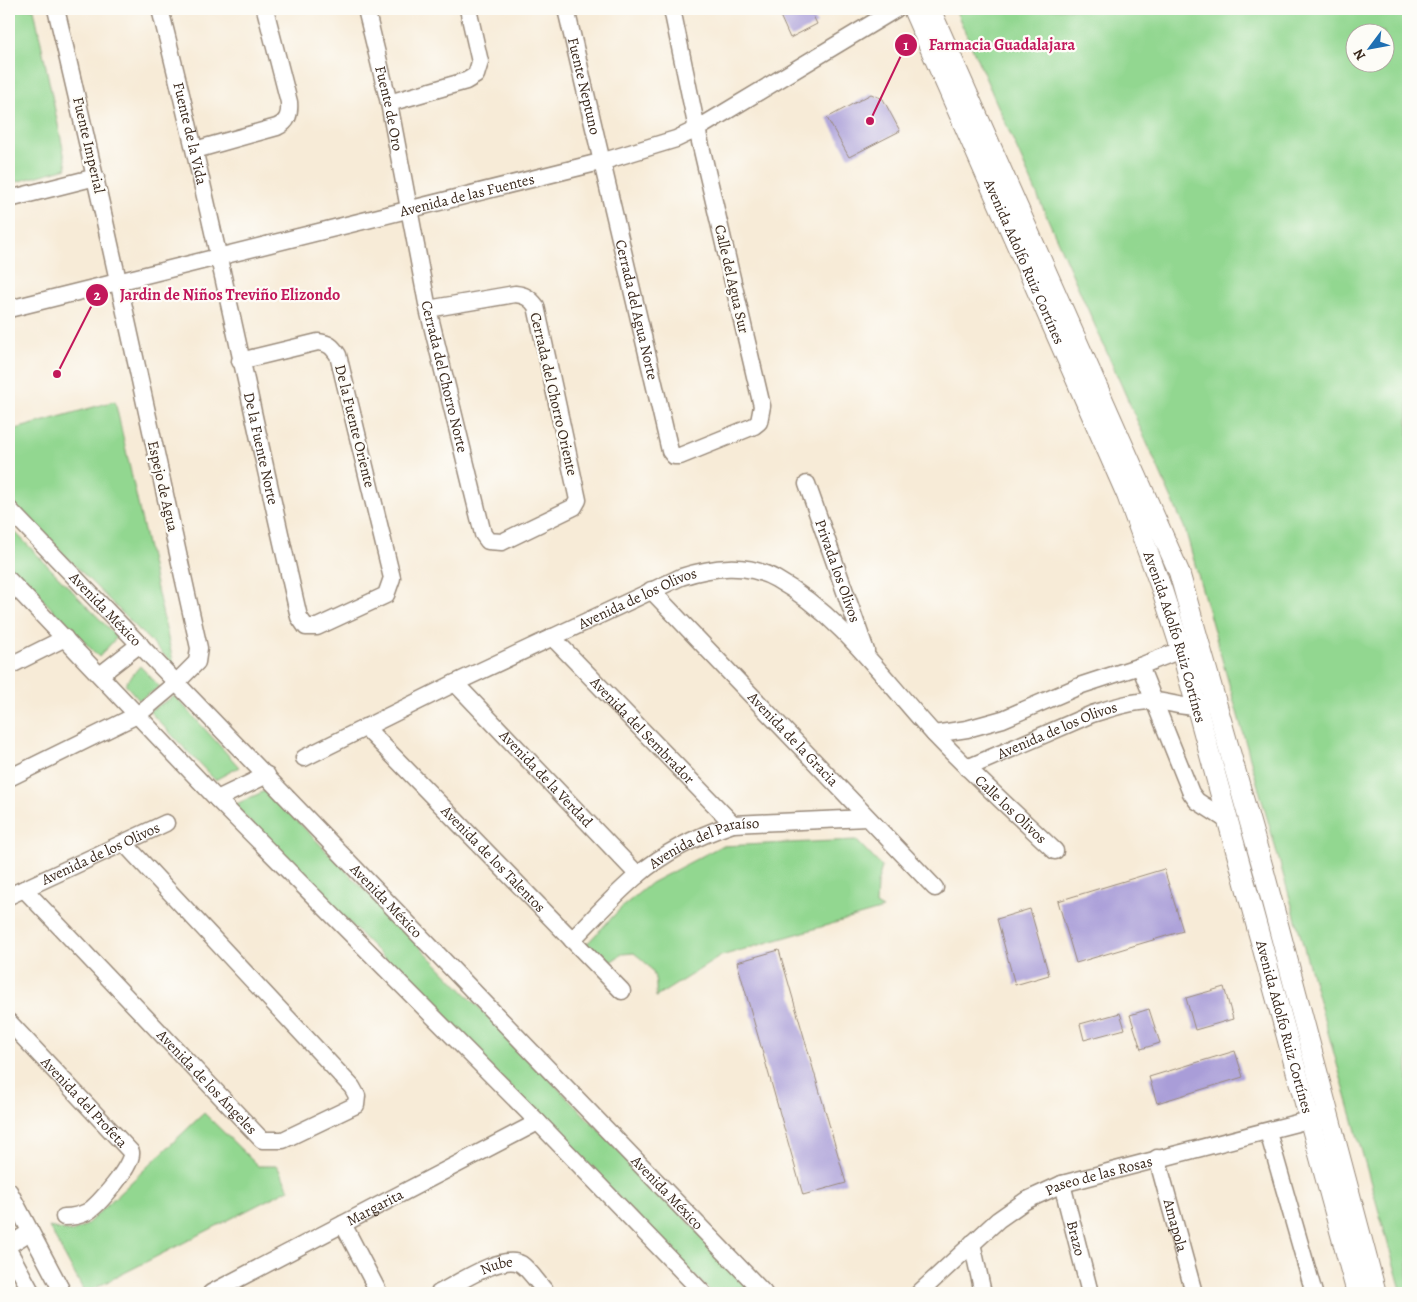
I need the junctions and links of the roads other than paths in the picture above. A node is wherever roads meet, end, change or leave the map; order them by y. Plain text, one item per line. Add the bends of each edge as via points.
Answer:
1 (56, 9) edge
2 (160, 9) edge
3 (265, 9) edge
4 (366, 9) edge
5 (468, 9) edge
6 (566, 9) edge
7 (672, 9) edge
8 (896, 9) edge
9 (913, 9) edge
10 (930, 9) edge
11 (389, 103) junction
12 (697, 129) junction
13 (196, 150) junction
14 (604, 161) junction
15 (96, 178) junction
16 (9, 199) edge
17 (408, 210) junction
18 (219, 258) junction
19 (117, 282) junction
20 (9, 309) edge
21 (428, 309) junction
22 (240, 362) junction
23 (674, 456) joint
24 (808, 484) dead end
25 (9, 511) edge
26 (488, 541) joint
27 (9, 580) edge
28 (651, 590) junction
29 (317, 627) joint
30 (552, 637) junction
31 (65, 638) junction
32 (140, 644) junction
33 (1181, 649) junction
34 (868, 658) junction
35 (9, 666) edge
36 (1140, 666) junction
37 (100, 675) junction
38 (177, 682) junction
39 (455, 683) junction
40 (1205, 697) junction
41 (1153, 701) junction
42 (139, 714) junction
43 (365, 727) junction
44 (934, 734) junction
45 (304, 758) dead end
46 (967, 768) junction
47 (267, 775) junction
48 (9, 778) edge
49 (216, 798) junction
50 (867, 818) junction
51 (1228, 821) junction
52 (166, 823) dead end
53 (733, 824) junction
54 (124, 843) junction
55 (1055, 851) dead end
56 (638, 875) junction
57 (935, 888) dead end
58 (24, 889) junction
59 (9, 896) edge
60 (572, 940) junction
61 (622, 991) dead end
62 (9, 1022) edge
63 (1319, 1117) junction
64 (538, 1122) junction
65 (1268, 1132) junction
66 (1157, 1158) junction
67 (1062, 1184) junction
68 (9, 1191) edge
69 (64, 1217) dead end
70 (343, 1224) junction
71 (30, 1232) junction
72 (972, 1243) junction
73 (9, 1245) edge
74 (9, 1251) edge
75 (32, 1293) edge
76 (62, 1293) edge
77 (211, 1293) edge
78 (378, 1293) edge
79 (439, 1293) edge
80 (547, 1293) edge
81 (703, 1293) edge
82 (764, 1293) edge
83 (919, 1293) edge
84 (983, 1293) edge
85 (1090, 1293) edge
86 (1194, 1293) edge
87 (1314, 1293) edge
88 (1357, 1293) edge
89 (1376, 1293) edge

1 - 15 street, Fuente Imperial
2 - 13 street, Fuente de la Vida
3 - 13 street via 290,112 277,127
4 - 11 street, Fuente de Oro
5 - 11 street via 480,62 472,80
6 - 14 street, Fuente Neptuno
7 - 12 street, Calle del Agua Sur
8 - 12 street, Avenida de las Fuentes
9 - 33 main road, Avenida Adolfo Ruiz Cortínes via 1127,495
10 - 40 main road via 1179,572
11 - 17 street, Fuente de Oro
12 - 14 street, Avenida de las Fuentes via 676,139
12 - 23 street, Calle del Agua Sur via 762,406 754,426
13 - 18 street, Fuente de la Vida
14 - 17 street, Avenida de las Fuentes
14 - 23 street, Cerrada del Agua Norte via 670,451
15 - 16 street
15 - 19 street, Fuente Imperial
17 - 18 street, Avenida de las Fuentes
17 - 21 street, Cerrada del Chorro Norte
18 - 19 street, Avenida de las Fuentes
18 - 22 street, De la Fuente Norte
19 - 20 street, Avenida de las Fuentes
19 - 38 street, Espejo de Agua via 199,648 197,662
21 - 26 street, Cerrada del Chorro Norte via 483,534
21 - 26 street, Cerrada del Chorro Oriente via 515,294 524,295 536,306 578,500 577,504 502,542
22 - 29 street, De la Fuente Norte via 299,617 306,626
22 - 29 street, De la Fuente Oriente via 318,342 327,343 338,355 392,578 386,595
24 - 34 street, Privada los Olivos
25 - 32 street, Avenida México
27 - 31 street
28 - 30 street, Avenida de los Olivos
28 - 34 street, Avenida de los Olivos via 708,568 744,568 775,578 807,600
28 - 50 street, Avenida de la Gracia
30 - 39 street, Avenida de los Olivos
30 - 53 street, Avenida del Sembrador
31 - 35 street
31 - 37 street
32 - 37 street
32 - 38 street, Avenida México
33 - 36 street, Avenida de los Olivos
33 - 40 main road, Avenida Adolfo Ruiz Cortínes
34 - 44 street, Avenida de los Olivos
36 - 41 street
36 - 44 street, Avenida de los Olivos via 1082,685 1003,719
37 - 42 street
38 - 42 street, Espejo de Agua
38 - 47 street, Avenida México
39 - 43 street, Avenida de los Olivos
39 - 56 street, Avenida de la Verdad
40 - 41 street, Avenida de los Olivos
40 - 51 main road, Avenida Adolfo Ruiz Cortínes
40 - 63 main road via 1238,778
41 - 46 street, Avenida de los Olivos via 1092,714
41 - 51 street via 1191,793
42 - 48 street, Espejo de Agua
42 - 49 street
43 - 45 street, Avenida de los Olivos
43 - 60 street, Avenida de los Talentos
44 - 46 street, Avenida de los Olivos
46 - 55 street, Calle los Olivos
47 - 49 street
47 - 82 street, Avenida México
49 - 64 street
50 - 53 street, Avenida del Paraíso
50 - 57 street, Avenida de la Gracia
51 - 63 main road, Avenida Adolfo Ruiz Cortínes
52 - 54 street, Avenida de los Olivos
53 - 56 street, Avenida del Paraíso via 696,839
54 - 58 street, Avenida de los Olivos
54 - 58 street, Avenida de los Ángeles via 352,1087 357,1096 356,1105 283,1140 262,1140
56 - 60 street, Avenida del Paraíso
58 - 59 street, Avenida de los Olivos
60 - 61 street, Avenida de los Talentos
62 - 69 street, Avenida del Profeta via 131,1152 129,1165 95,1206 77,1216
63 - 65 street, Paseo de las Rosas
63 - 88 main road, Avenida Adolfo Ruiz Cortínes
63 - 89 main road
64 - 70 street, Margarita
64 - 81 street
65 - 66 street, Paseo de las Rosas
65 - 87 street
66 - 67 street, Paseo de las Rosas
66 - 86 street, Amapola
67 - 72 street, Paseo de las Rosas via 1026,1201
67 - 85 street, Brazo
68 - 71 street
70 - 77 street, Margarita
70 - 78 street
71 - 73 street
71 - 76 street
72 - 83 street, Paseo de las Rosas
72 - 84 street
74 - 75 street
79 - 80 street, Nube via 492,1266 511,1262 521,1264

